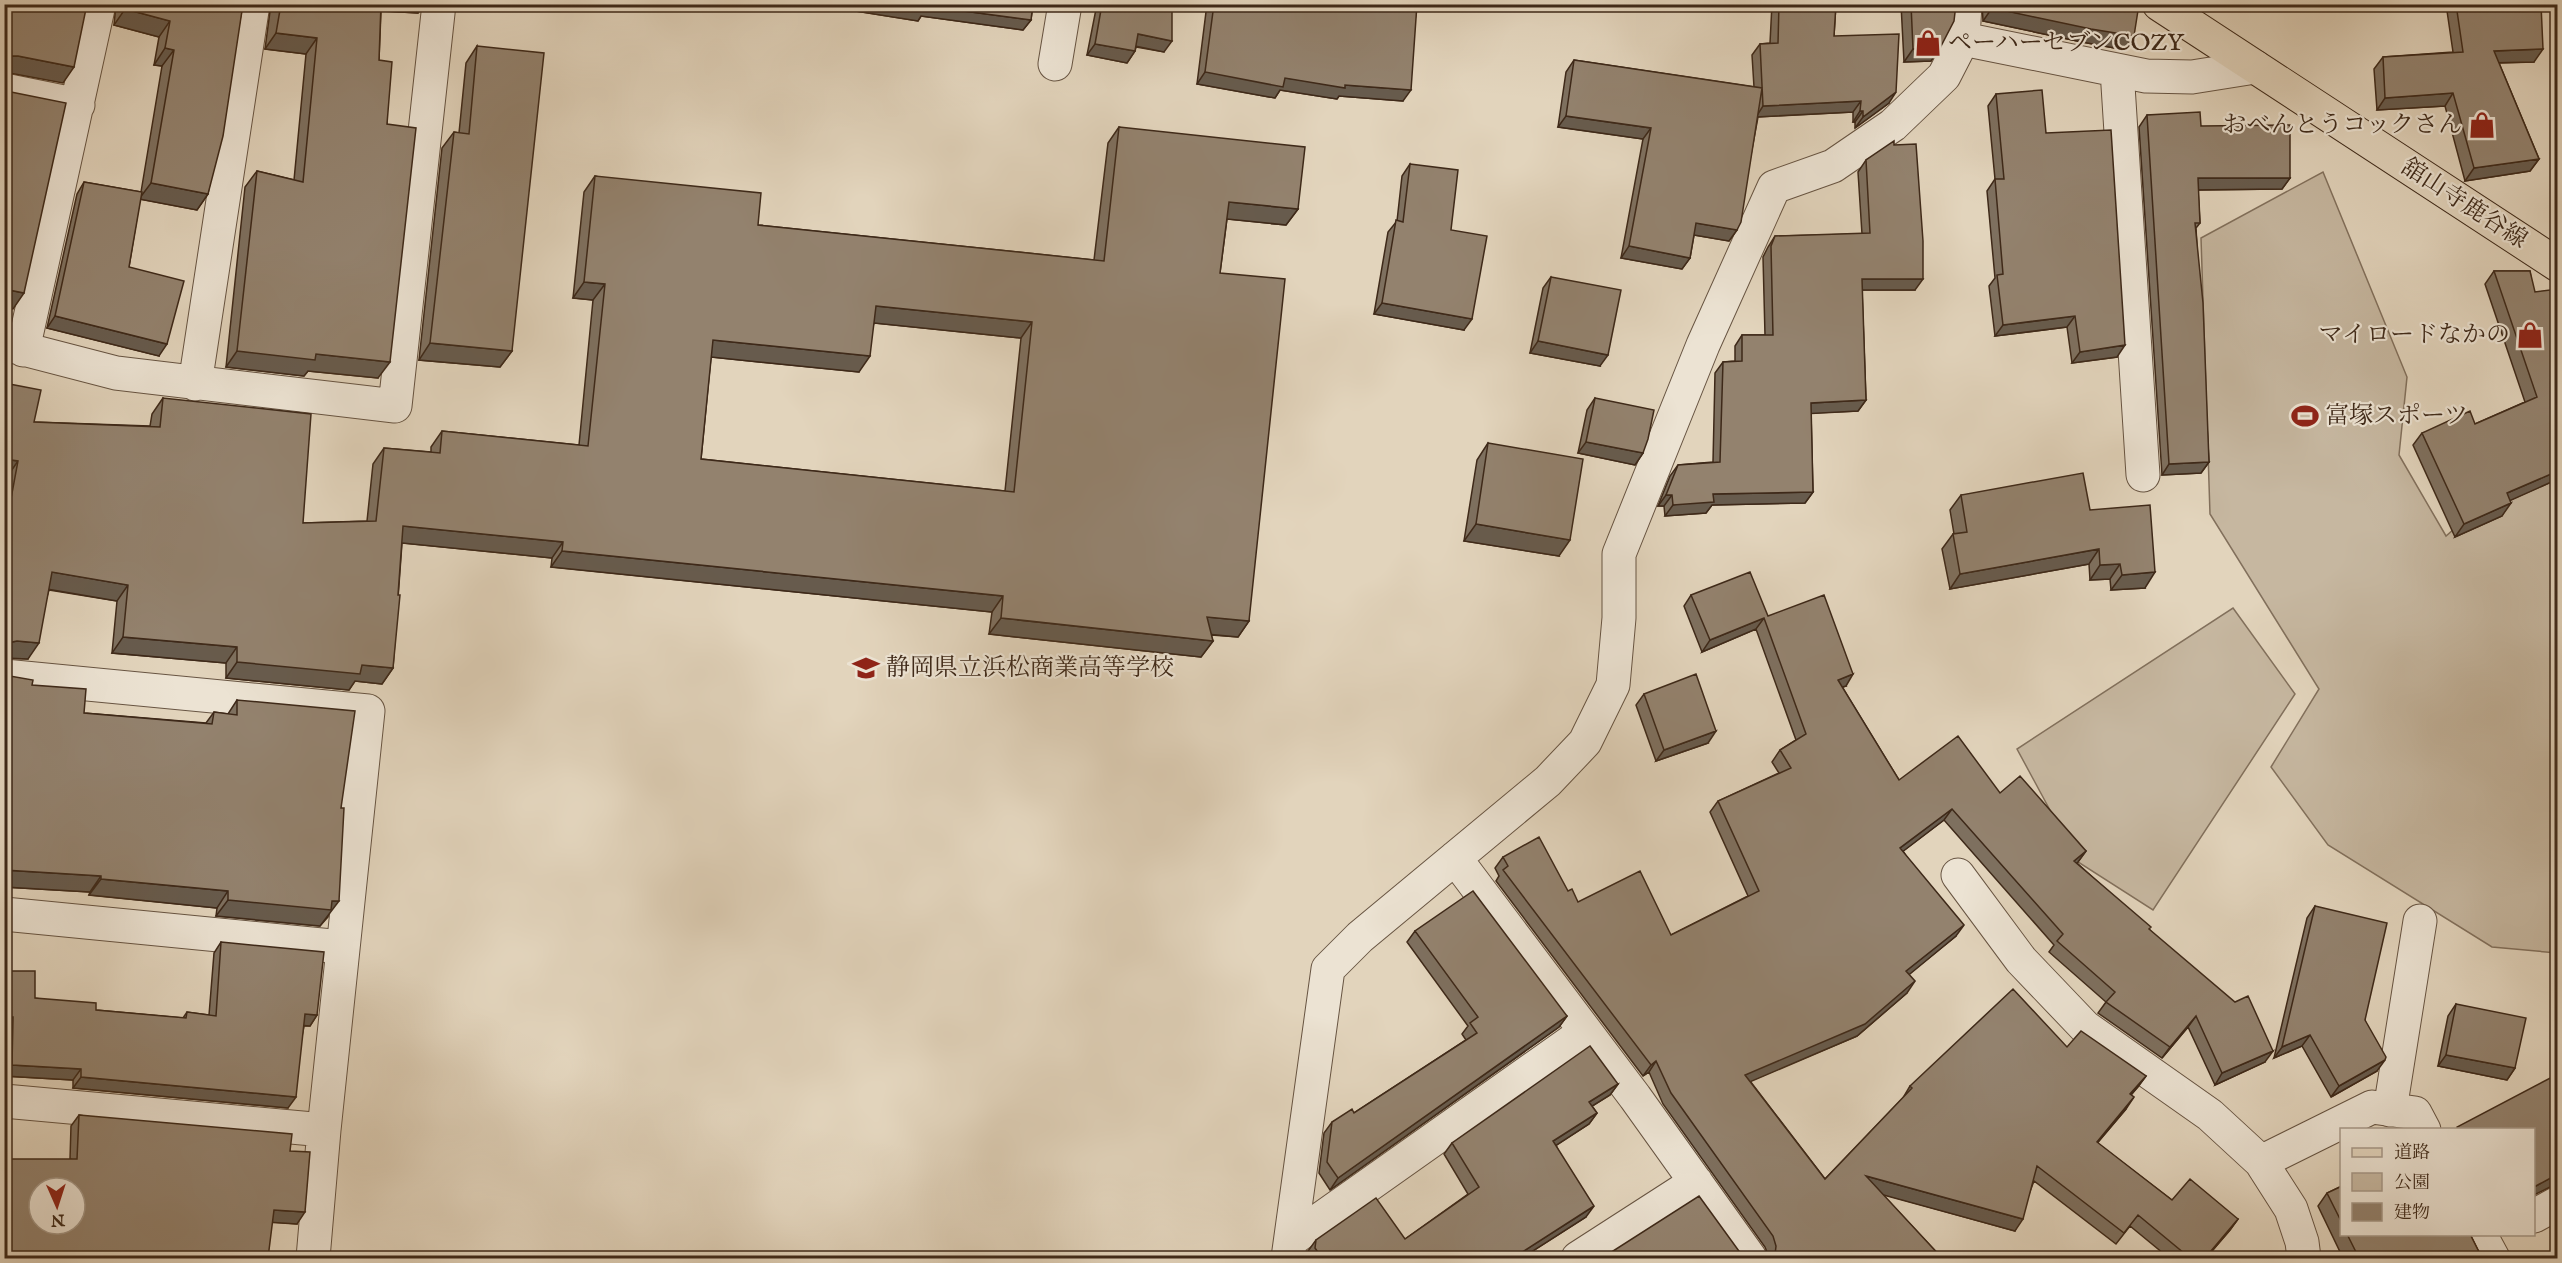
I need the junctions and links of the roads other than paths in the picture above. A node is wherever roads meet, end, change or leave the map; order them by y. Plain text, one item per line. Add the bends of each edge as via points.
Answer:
1 (99, 4) edge
2 (253, 4) edge
3 (439, 4) edge
4 (1065, 4) edge
5 (1965, 4) edge
6 (2159, 4) edge
7 (1963, 39) junction
8 (1055, 64) dead end
9 (2255, 67) junction
10 (2117, 70) junction
11 (4, 90) edge
12 (78, 105) junction
13 (2558, 265) edge
14 (14, 347) edge
15 (195, 384) junction
16 (2143, 475) dead end
17 (4, 676) edge
18 (1455, 858) junction
19 (1958, 875) dead end
20 (4, 914) edge
21 (2420, 921) dead end
22 (342, 947) junction
23 (1585, 1032) junction
24 (4, 1101) edge
25 (2390, 1110) junction
26 (2423, 1128) edge
27 (324, 1130) junction
28 (2261, 1162) junction
29 (1696, 1182) junction
30 (2558, 1203) edge
31 (2535, 1215) edge
32 (1290, 1253) edge
33 (314, 1258) edge
34 (1578, 1258) edge
35 (1750, 1258) edge
36 (2304, 1258) edge

1 - 12 street
2 - 15 street
3 - 15 street via 395,406
4 - 8 street
5 - 7 street
6 - 9 main road, 舘山寺鹿谷線
7 - 10 street
7 - 18 street via 1944,76 1893,125 1833,166 1774,187 1703,345 1619,554 1613,685 1586,741 1548,781
9 - 10 street via 2192,77 2146,76
9 - 13 main road, 舘山寺鹿谷線
10 - 16 street
11 - 12 street
12 - 14 street
14 - 15 street via 116,373
17 - 22 street via 368,711
18 - 23 street
18 - 32 street via 1360,937 1328,969
19 - 28 street via 2020,960 2085,1027 2210,1115
20 - 22 street
21 - 25 street
22 - 27 street
23 - 29 street
23 - 32 street
24 - 27 street
25 - 26 street via 2415,1113
25 - 28 street via 2372,1107
27 - 33 street
28 - 36 street via 2291,1209
29 - 34 street
29 - 35 street
30 - 31 street

